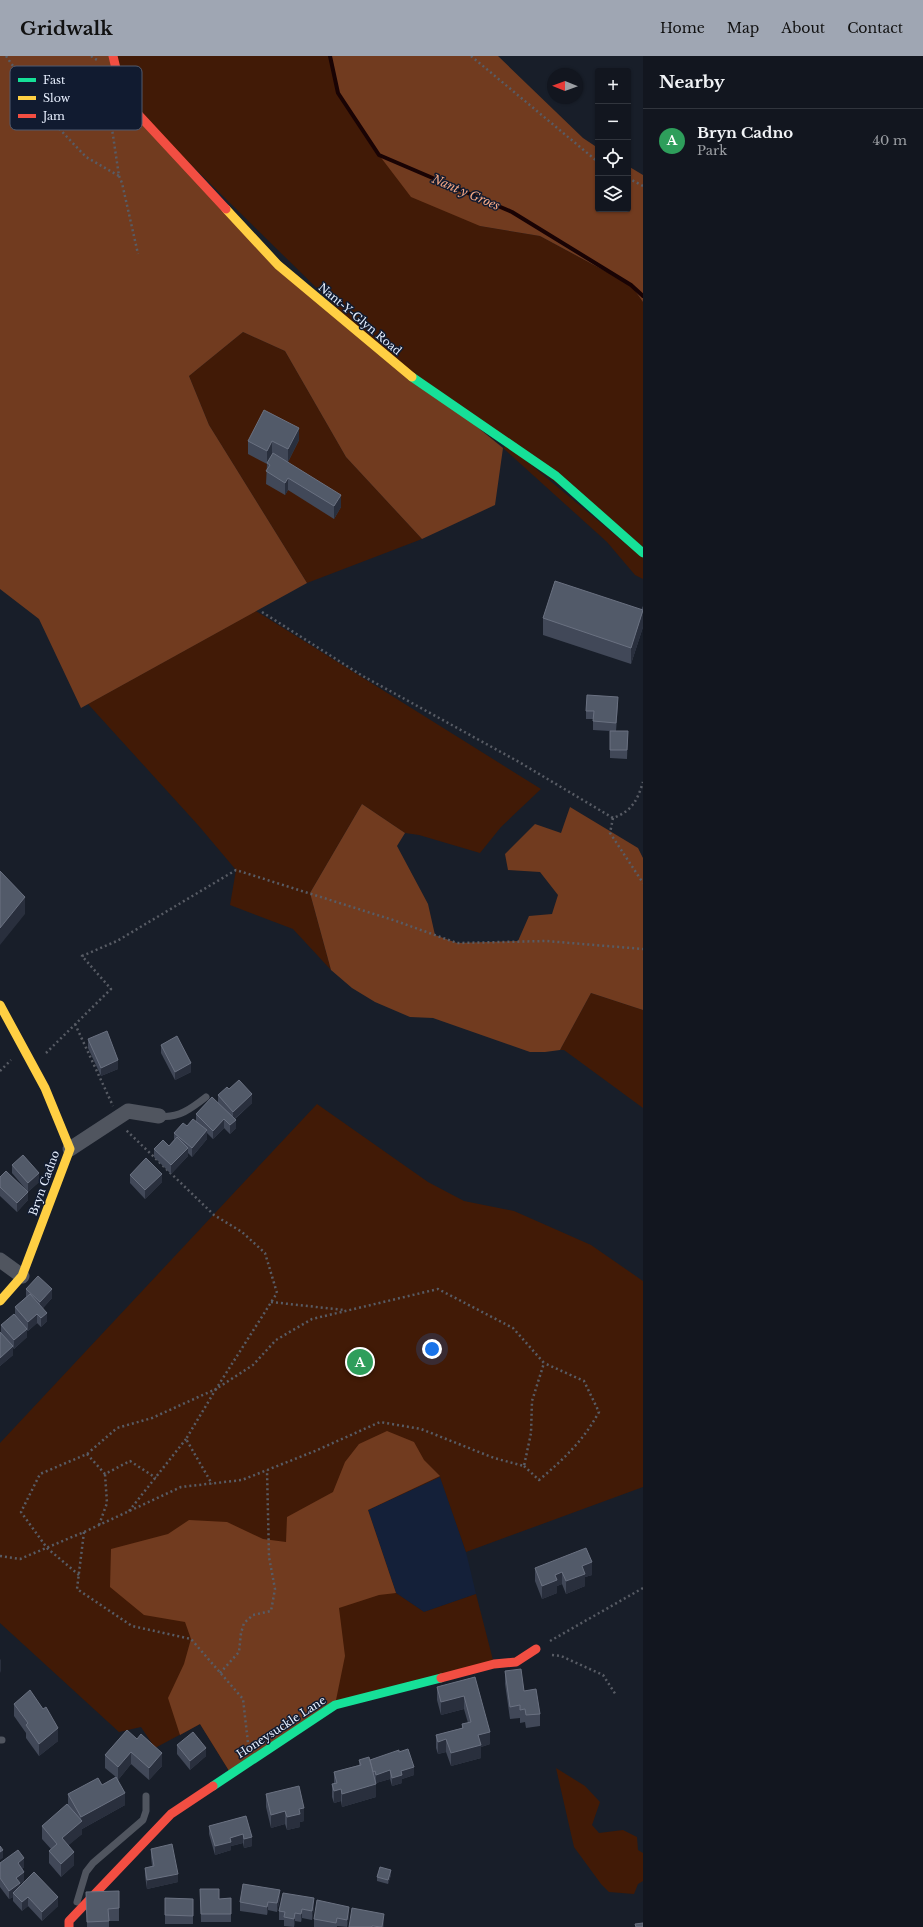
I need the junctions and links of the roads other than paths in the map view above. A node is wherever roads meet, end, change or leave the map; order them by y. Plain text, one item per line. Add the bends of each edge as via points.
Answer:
1 (113, 56) edge
2 (115, 66) edge
3 (142, 118) edge
4 (643, 553) edge
5 (0, 1005) edge
6 (206, 1097) dead end
7 (159, 1116) joint
8 (70, 1149) junction
9 (0, 1260) edge
10 (22, 1276) junction
11 (0, 1301) edge
12 (533, 1652) road end
13 (146, 1796) dead end
14 (69, 1924) edge

1 - 2 street, Nant-Y-Glyn Road
3 - 4 street, Nant-Y-Glyn Road via 278,265 419,383 556,476
5 - 8 street, Bryn Cadno via 45,1088
6 - 7 lane via 178,1115 168,1118
7 - 8 street via 128,1111
8 - 10 street, Bryn Cadno
9 - 10 street
10 - 11 street, Bryn Cadno
12 - 14 street, Honeysuckle Lane via 516,1662 494,1664 335,1705 171,1814
13 - 14 lane via 143,1820 86,1872

